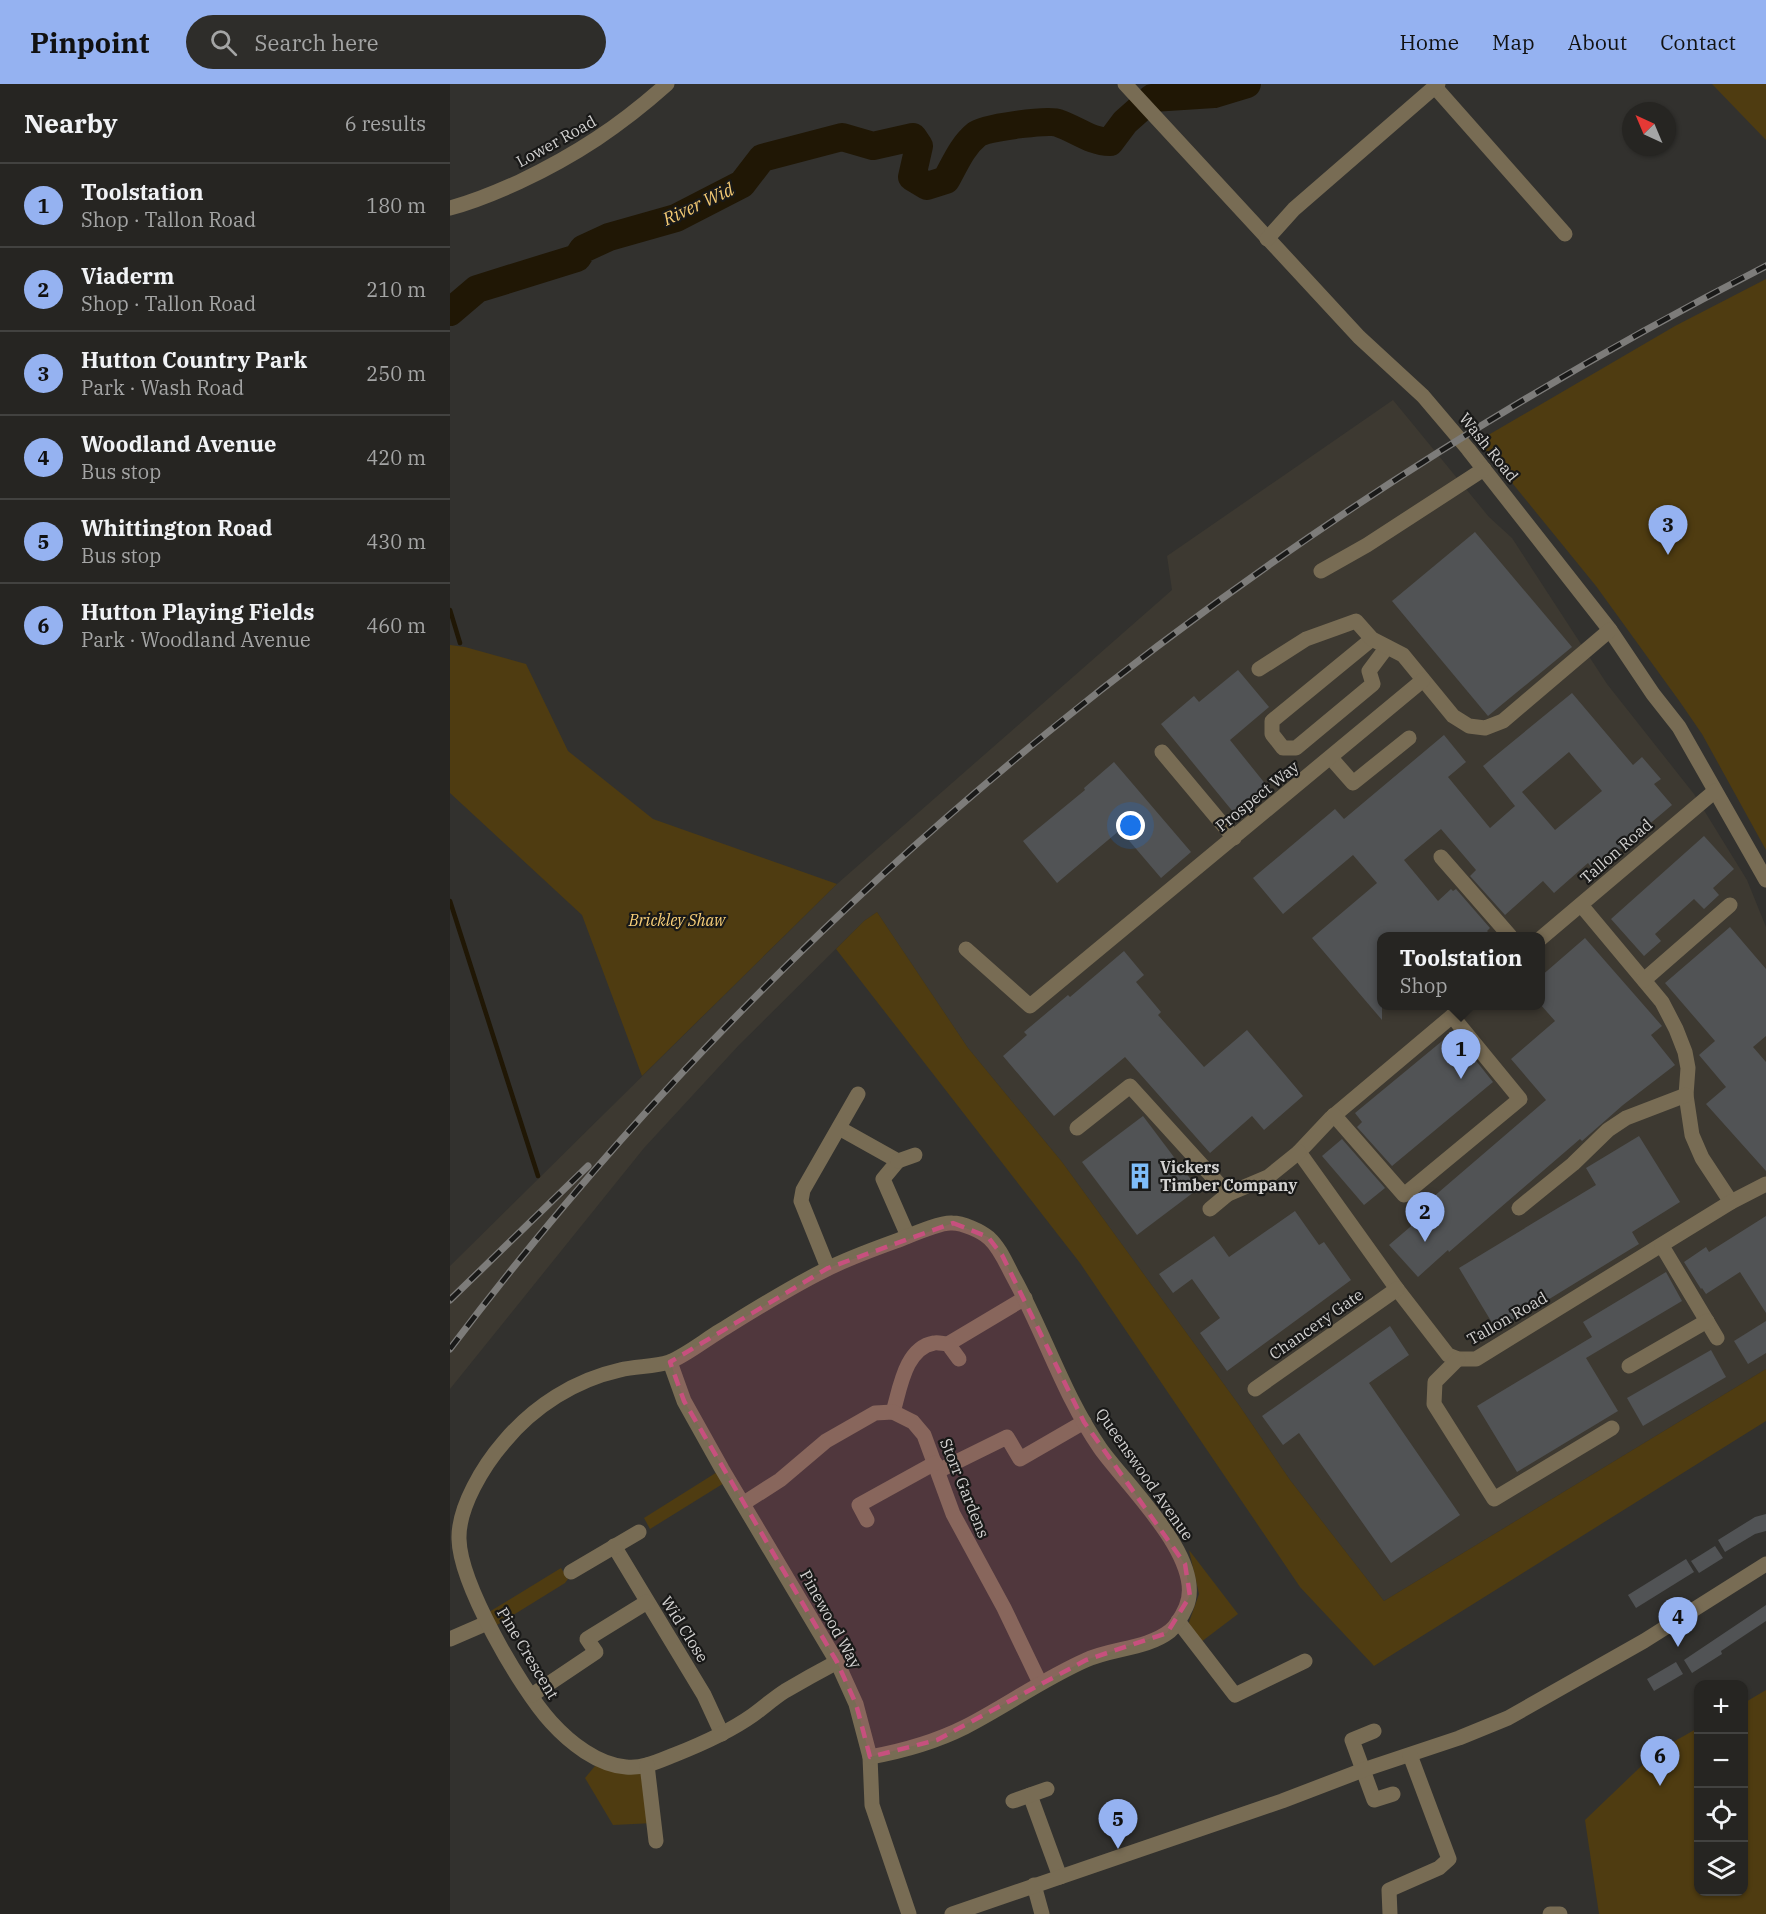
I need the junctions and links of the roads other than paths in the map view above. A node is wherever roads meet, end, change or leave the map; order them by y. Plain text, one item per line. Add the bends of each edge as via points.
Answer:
1 (667, 84) edge
2 (1436, 85) edge
3 (1129, 89) edge
4 (450, 208) edge
5 (1565, 234) dead end
6 (1267, 238) junction
7 (1484, 469) junction
8 (1321, 571) dead end
9 (1610, 630) junction
10 (1372, 639) junction
11 (1387, 647) junction
12 (1258, 669) dead end
13 (1424, 680) junction
14 (1409, 738) dead end
15 (1162, 752) dead end
16 (1331, 758) junction
17 (1715, 791) junction
18 (1234, 838) junction
19 (1441, 857) dead end
20 (1766, 880) edge
21 (1581, 905) junction
22 (1730, 905) dead end
23 (1507, 932) edge
24 (1545, 935) edge
25 (966, 949) dead end
26 (1644, 980) junction
27 (1458, 1011) edge
28 (858, 1094) dead end
29 (1686, 1095) junction
30 (1334, 1115) junction
31 (839, 1128) junction
32 (1077, 1128) dead end
33 (1299, 1152) junction
34 (915, 1155) dead end
35 (898, 1161) junction
36 (1766, 1184) edge
37 (1228, 1194) junction
38 (1731, 1202) junction
39 (1519, 1208) dead end
40 (1210, 1209) dead end
41 (908, 1236) junction
42 (1662, 1246) junction
43 (828, 1268) junction
44 (1397, 1289) junction
45 (1025, 1298) junction
46 (1707, 1321) junction
47 (1717, 1338) dead end
48 (948, 1344) junction
49 (959, 1359) dead end
50 (1458, 1359) junction
51 (670, 1362) junction
52 (1629, 1366) dead end
53 (1255, 1389) dead end
54 (892, 1412) junction
55 (1084, 1422) junction
56 (1612, 1428) dead end
57 (937, 1467) junction
58 (744, 1503) junction
59 (867, 1520) dead end
60 (639, 1532) dead end
61 (614, 1546) junction
62 (1766, 1564) edge
63 (571, 1572) dead end
64 (647, 1602) junction
65 (1178, 1621) junction
66 (487, 1623) junction
67 (450, 1639) edge
68 (1305, 1661) dead end
69 (837, 1662) junction
70 (1040, 1683) junction
71 (532, 1695) junction
72 (1374, 1731) dead end
73 (722, 1734) junction
74 (1410, 1755) junction
75 (870, 1757) junction
76 (647, 1765) junction
77 (1363, 1770) junction
78 (1047, 1789) dead end
79 (1393, 1794) dead end
80 (1030, 1795) junction
81 (1013, 1801) dead end
82 (656, 1841) dead end
83 (1060, 1877) junction
84 (1034, 1885) junction
85 (909, 1914) edge
86 (952, 1914) edge
87 (1042, 1914) edge
88 (1390, 1914) edge
89 (1550, 1914) edge
90 (1560, 1914) edge

1 - 4 street, Lower Road via 579,152 503,189
2 - 5 street
2 - 6 street via 1294,209
3 - 6 street, Wash Road
6 - 7 street, Wash Road via 1365,342 1423,396
7 - 8 street
7 - 9 street, Wash Road
9 - 13 street via 1503,721 1485,728 1469,726 1453,716
9 - 17 street, Wash Road via 1685,736
10 - 11 street
10 - 11 street via 1272,722 1272,734 1283,748 1296,748 1373,684 1370,671
10 - 12 street via 1356,621 1306,639
11 - 13 street via 1403,655
13 - 16 street, Prospect Way
14 - 16 street via 1353,783
15 - 18 street
16 - 18 street, Prospect Way
17 - 20 street, Wash Road
17 - 21 street, Tallon Road
18 - 25 street, Prospect Way via 1030,1006
19 - 23 street
21 - 24 street, Tallon Road
21 - 26 street
22 - 26 street
26 - 29 street via 1662,1002 1685,1052
27 - 30 street
27 - 30 street via 1520,1099 1404,1196
28 - 31 street
29 - 38 street via 1692,1135
29 - 39 street via 1626,1118 1608,1130
30 - 33 street
31 - 35 street
31 - 43 street via 803,1190 801,1201
32 - 37 street via 1130,1086
33 - 37 street via 1268,1177
33 - 44 street, Tallon Road
34 - 35 street
35 - 41 street via 883,1179
36 - 38 street, Tallon Road
37 - 40 street
38 - 42 street, Tallon Road
41 - 43 street, Queenswood Avenue
41 - 45 street, Queenswood Avenue via 953,1222 973,1229 988,1237 1002,1255
42 - 46 street
42 - 50 street, Tallon Road via 1476,1359
43 - 51 street, Queenswood Avenue
44 - 50 street, Tallon Road via 1448,1355
44 - 53 street, Chancery Gate
45 - 48 street
45 - 55 street, Queenswood Avenue
46 - 47 street
46 - 52 street
48 - 49 street
48 - 54 street via 934,1343 913,1355
50 - 56 street via 1435,1382 1434,1404 1494,1499
51 - 58 street, Pinewood Way via 684,1401
51 - 66 street, Pine Crescent via 620,1370 561,1392 503,1443 464,1506 458,1533 461,1557
54 - 57 street, Storr Gardens via 913,1422 924,1435
54 - 58 street via 875,1413 826,1441 780,1480
55 - 57 street via 1020,1459 1007,1437
55 - 65 street, Queenswood Avenue via 1172,1540 1185,1564 1190,1596
57 - 59 street via 859,1505
57 - 70 street, Storr Gardens via 953,1514
58 - 69 street, Pinewood Way
60 - 61 street
61 - 63 street
61 - 64 street, Wid Close
62 - 74 street via 1644,1641 1508,1718
64 - 71 street via 588,1639 596,1653
64 - 73 street, Wid Close via 704,1695
65 - 68 street via 1235,1695
65 - 70 street, Queenswood Avenue via 1167,1633 1149,1642 1110,1650
66 - 67 street
66 - 71 street, Pine Crescent
69 - 73 street, Pine Crescent via 783,1692
69 - 75 street, Pinewood Way via 856,1704
70 - 75 street, Queenswood Avenue via 964,1728 904,1750
71 - 76 street, Pine Crescent via 572,1743 600,1760 628,1768
72 - 77 street via 1352,1740
73 - 76 street, Pine Crescent
74 - 77 street
74 - 88 street via 1449,1859 1440,1868 1389,1890
75 - 85 street, Pinewood Way via 872,1805
76 - 82 street
77 - 79 street via 1374,1800
77 - 83 street
78 - 80 street
80 - 81 street
80 - 83 street
83 - 84 street
84 - 86 street
84 - 87 street
89 - 90 street

